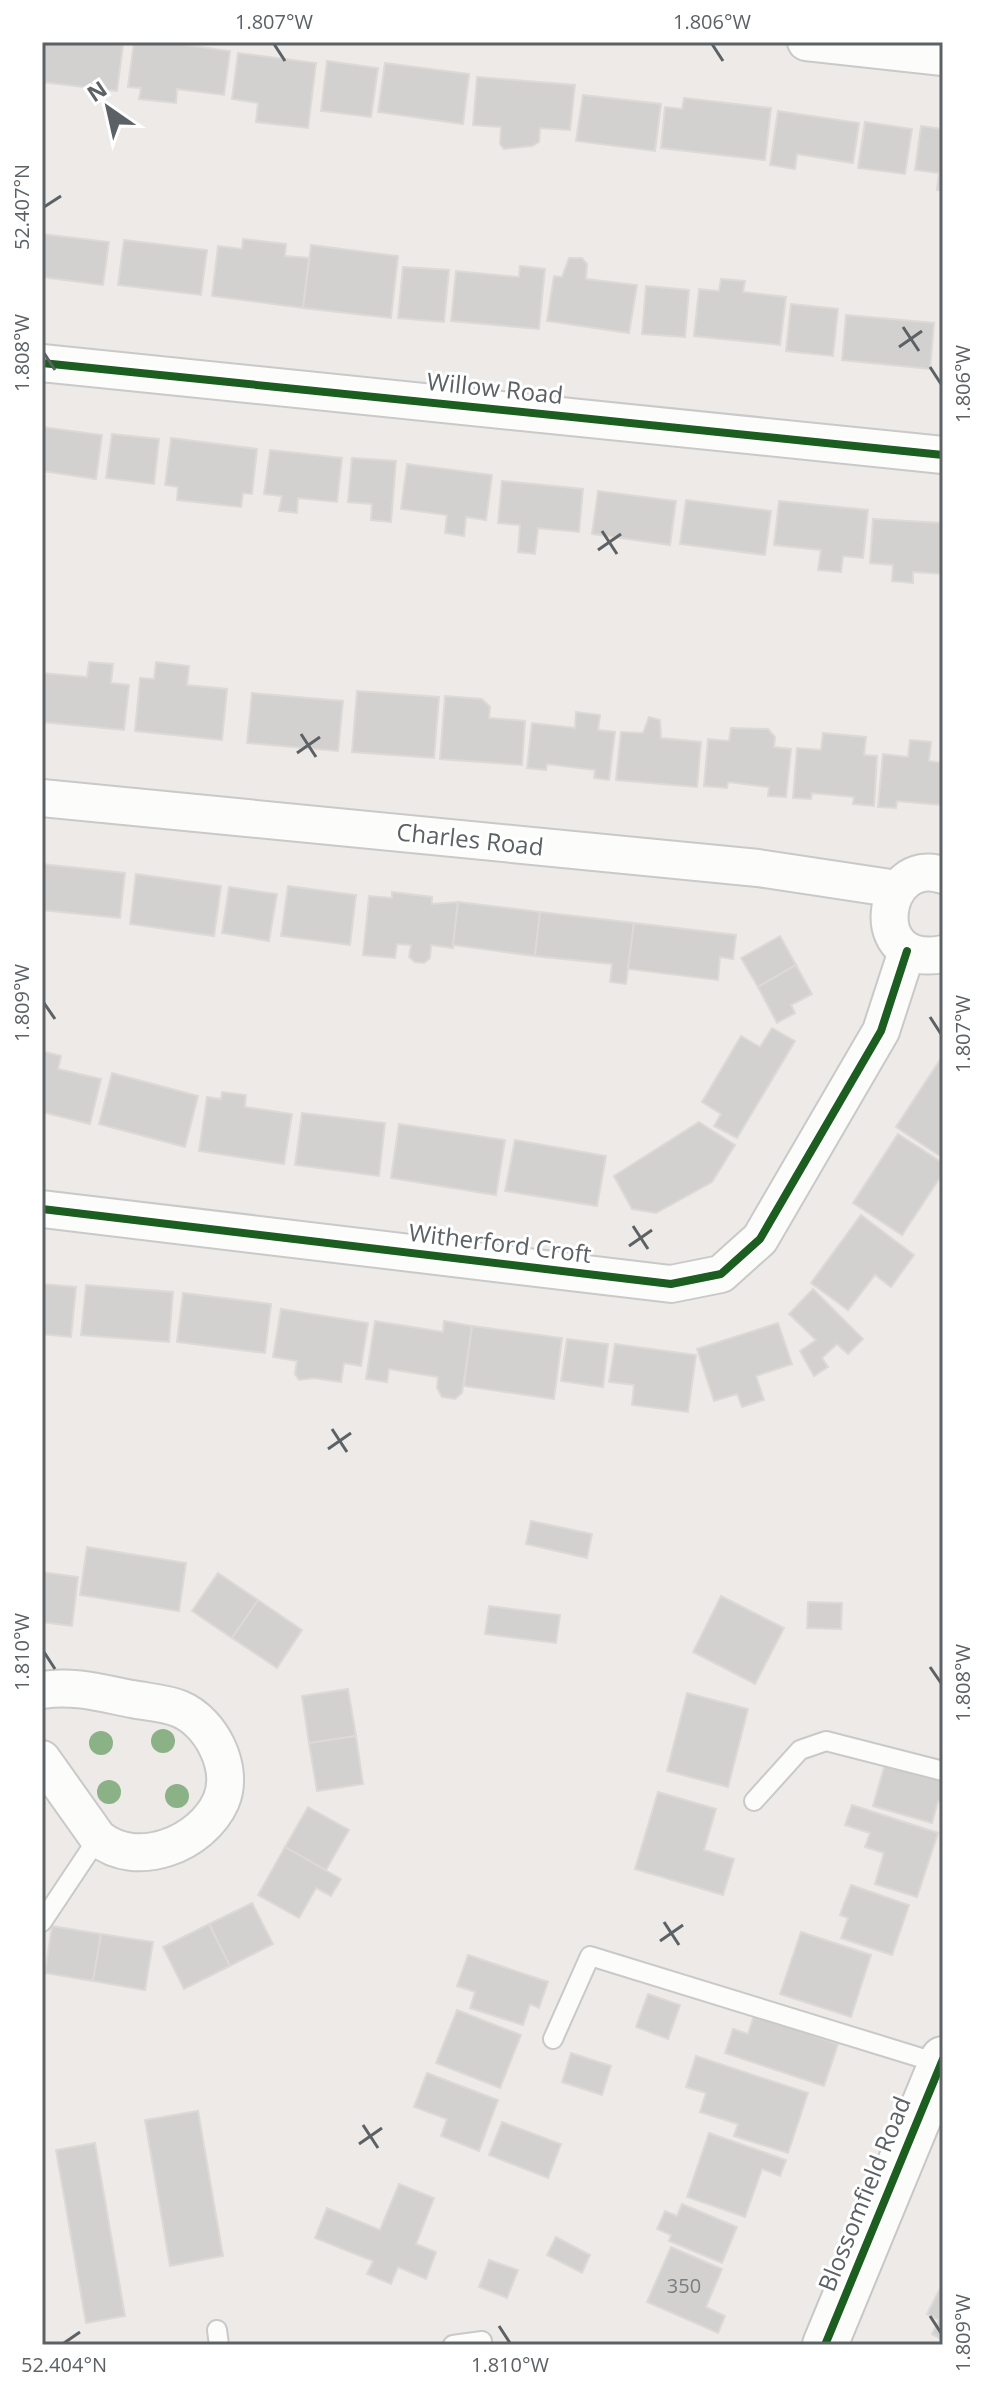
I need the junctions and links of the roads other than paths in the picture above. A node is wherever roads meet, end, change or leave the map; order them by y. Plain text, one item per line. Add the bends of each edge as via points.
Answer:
1 (806, 42) edge
2 (943, 57) edge
3 (42, 363) edge
4 (943, 455) edge
5 (42, 798) edge
6 (943, 875) edge
7 (897, 889) junction
8 (907, 951) junction
9 (943, 954) edge
10 (42, 1209) edge
11 (42, 1690) edge
12 (42, 1759) edge
13 (943, 1771) edge
14 (754, 1801) dead end
15 (98, 1838) junction
16 (42, 1922) edge
17 (553, 2039) dead end
18 (942, 2061) edge
19 (855, 2268) junction
20 (482, 2341) dead end
21 (453, 2345) edge
22 (825, 2345) edge
23 (843, 2345) edge

1 - 2 street
3 - 4 street, Willow Road
5 - 7 street, Charles Road via 758,868
6 - 7 street via 914,875
7 - 8 street via 888,908 891,933
8 - 9 street via 922,958
8 - 10 street, Witherford Croft via 881,1031 866,1058 760,1239 721,1274 671,1284
11 - 15 street via 67,1686 180,1709 207,1728 221,1753 223,1797 196,1833 153,1852 108,1847
12 - 15 street
13 - 14 lane via 826,1741 800,1750
15 - 16 lane
17 - 18 lane via 590,1956
18 - 19 main road, Blossomfield Road
19 - 22 main road, Blossomfield Road
19 - 23 main road
20 - 21 lane

